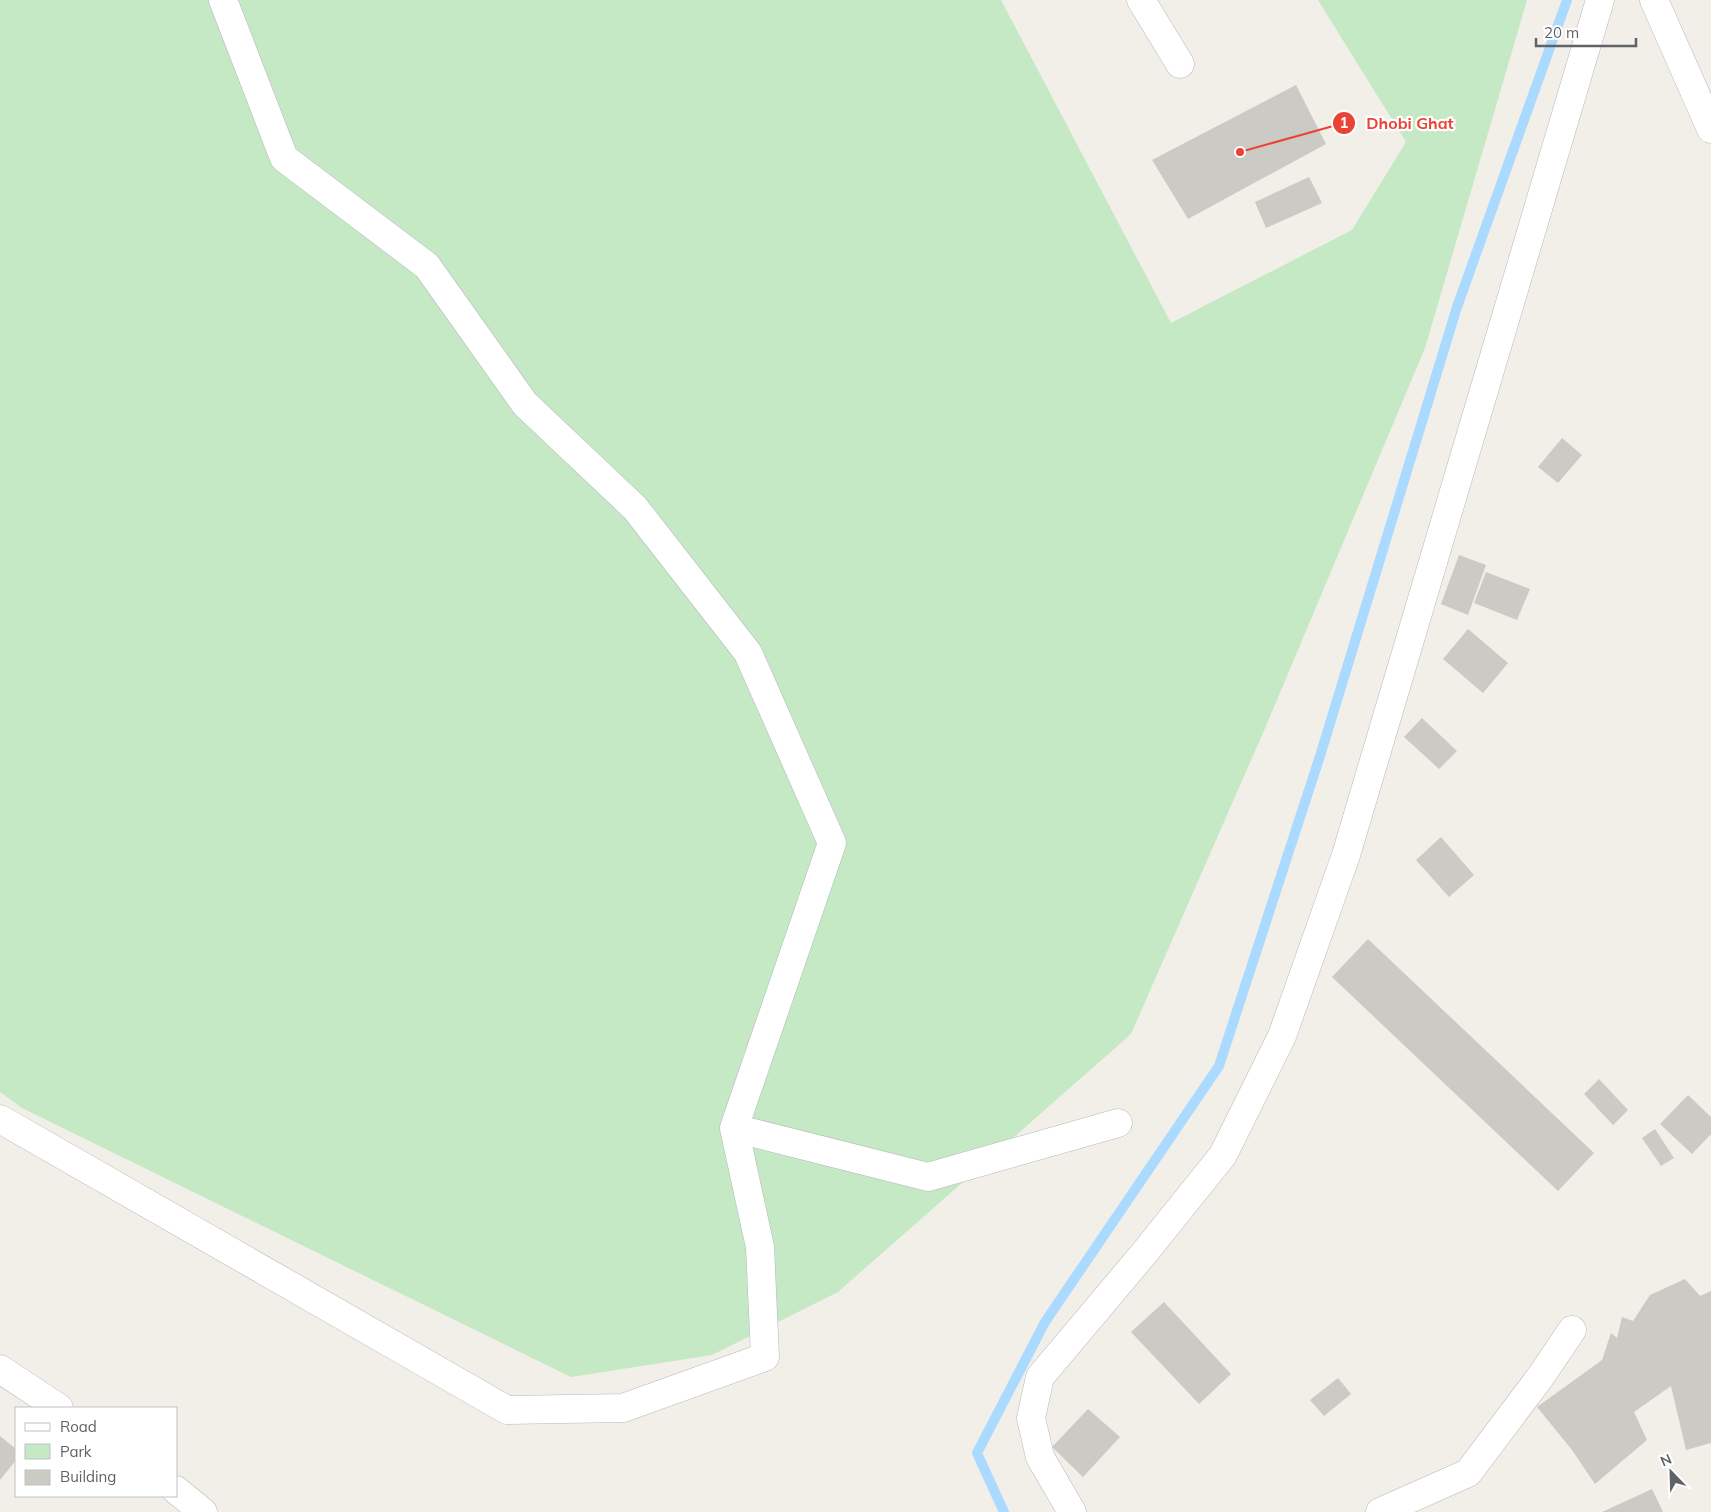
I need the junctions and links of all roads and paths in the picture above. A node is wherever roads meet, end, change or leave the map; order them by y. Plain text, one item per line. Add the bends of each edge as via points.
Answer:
1 (223, 0) edge
2 (1141, 0) edge
3 (1600, 0) edge
4 (1654, 0) edge
5 (1180, 64) dead end
6 (1711, 129) edge
7 (0, 1120) edge
8 (1118, 1123) dead end
9 (734, 1128) junction
10 (1572, 1330) dead end
11 (0, 1369) edge
12 (57, 1407) edge
13 (178, 1492) edge
14 (203, 1512) edge
15 (1072, 1512) edge
16 (1380, 1512) edge

1 - 9 street via 284,158 427,266 525,404 635,508 748,653 832,843
2 - 5 street
3 - 15 street via 1346,855 1282,1036 1223,1155 1040,1377 1031,1418 1040,1457
4 - 6 street
7 - 9 street via 507,1410 623,1408 765,1358 760,1247
8 - 9 street via 928,1177
10 - 16 street via 1468,1473
11 - 12 street
13 - 14 street

